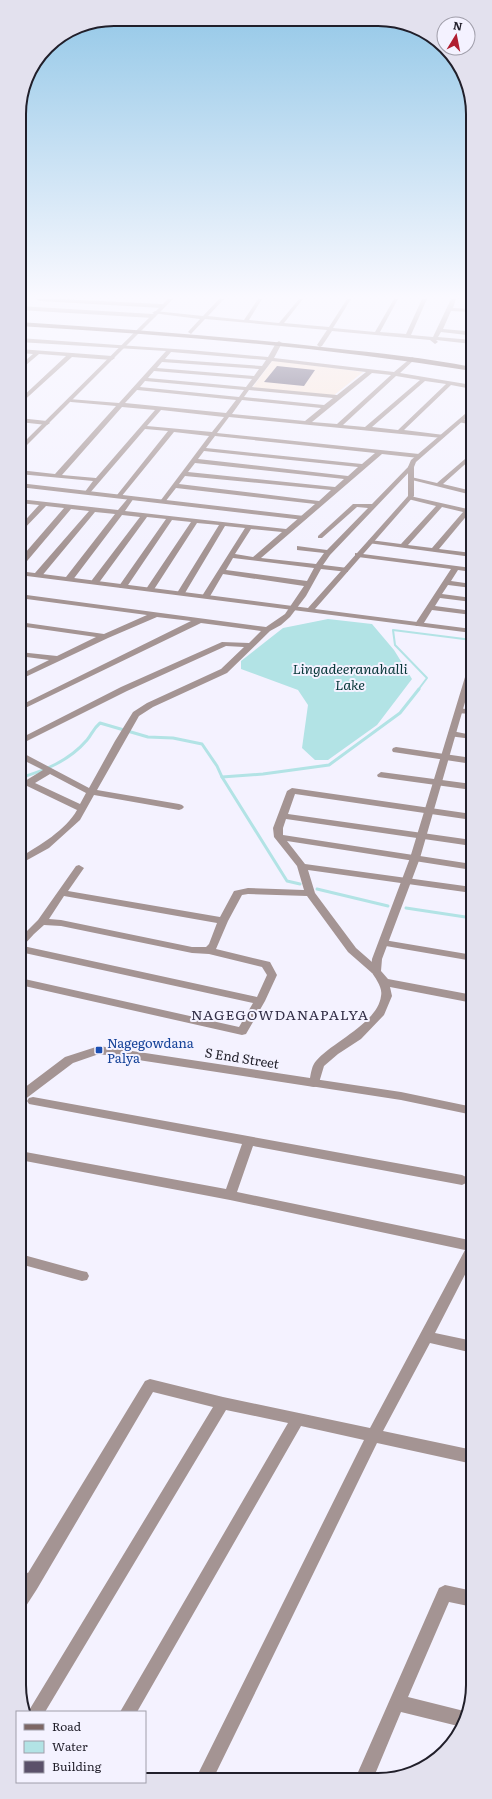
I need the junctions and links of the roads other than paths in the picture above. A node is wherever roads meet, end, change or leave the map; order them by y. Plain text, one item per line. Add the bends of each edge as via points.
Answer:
1 (41, 383) edge
2 (88, 383) edge
3 (140, 383) edge
4 (190, 383) edge
5 (252, 383) edge
6 (355, 383) edge
7 (387, 383) edge
8 (419, 383) edge
9 (450, 383) joint
10 (466, 386) edge
11 (135, 388) junction
12 (248, 388) junction
13 (26, 397) edge
14 (338, 397) junction
15 (240, 399) junction
16 (71, 400) junction
17 (119, 405) junction
18 (326, 407) junction
19 (159, 409) junction
20 (228, 416) junction
21 (466, 416) edge
22 (26, 421) edge
23 (461, 421) junction
24 (466, 421) edge
25 (47, 423) junction
26 (306, 423) junction
27 (338, 426) junction
28 (143, 428) junction
29 (366, 429) junction
30 (172, 430) junction
31 (399, 432) junction
32 (213, 435) junction
33 (442, 436) junction
34 (26, 444) edge
35 (202, 449) junction
36 (380, 452) junction
37 (419, 456) junction
38 (466, 460) edge
39 (194, 461) junction
40 (364, 466) junction
41 (411, 467) junction
42 (26, 473) edge
43 (184, 474) junction
44 (57, 476) junction
45 (350, 478) junction
46 (411, 479) junction
47 (98, 480) junction
48 (439, 485) junction
49 (26, 486) edge
50 (175, 486) junction
51 (337, 489) junction
52 (466, 492) edge
53 (87, 493) junction
54 (119, 496) junction
55 (131, 498) junction
56 (410, 498) junction
57 (163, 501) junction
58 (26, 502) edge
59 (321, 503) junction
60 (44, 504) junction
61 (440, 505) junction
62 (372, 506) junction
63 (69, 507) junction
64 (93, 510) junction
65 (466, 511) edge
66 (121, 513) junction
67 (145, 515) junction
68 (466, 516) edge
69 (170, 518) junction
70 (304, 518) junction
71 (195, 521) junction
72 (26, 524) edge
73 (223, 524) junction
74 (249, 527) junction
75 (288, 531) junction
76 (320, 537) dead end
77 (370, 542) junction
78 (404, 546) junction
79 (300, 548) dead end
80 (434, 550) junction
81 (329, 552) junction
82 (466, 552) edge
83 (358, 555) junction
84 (231, 556) junction
85 (26, 557) edge
86 (255, 559) junction
87 (317, 567) junction
88 (456, 568) junction
89 (466, 569) edge
90 (345, 570) junction
91 (221, 572) junction
92 (26, 574) edge
93 (38, 575) junction
94 (70, 579) junction
95 (95, 582) junction
96 (446, 583) junction
97 (309, 584) junction
98 (466, 585) edge
99 (123, 586) junction
100 (150, 589) junction
101 (181, 593) junction
102 (206, 596) junction
103 (438, 596) junction
104 (26, 597) edge
105 (466, 599) edge
106 (294, 607) junction
107 (430, 608) junction
108 (311, 609) junction
109 (466, 612) edge
110 (156, 614) junction
111 (200, 620) junction
112 (419, 624) junction
113 (26, 625) edge
114 (267, 629) junction
115 (466, 629) edge
116 (105, 636) junction
117 (250, 645) junction
118 (26, 655) edge
119 (58, 659) junction
120 (26, 675) edge
121 (466, 697) edge
122 (26, 706) edge
123 (459, 711) junction
124 (466, 712) edge
125 (452, 734) junction
126 (466, 736) edge
127 (26, 740) edge
128 (396, 750) dead end
129 (26, 757) edge
130 (445, 757) junction
131 (466, 760) edge
132 (50, 770) junction
133 (381, 775) dead end
134 (438, 782) junction
135 (466, 786) edge
136 (90, 792) junction
137 (179, 807) dead end
138 (82, 809) junction
139 (429, 810) junction
140 (466, 815) edge
141 (283, 816) junction
142 (422, 835) junction
143 (279, 837) junction
144 (466, 842) edge
145 (26, 858) edge
146 (415, 858) junction
147 (302, 866) junction
148 (466, 866) edge
149 (79, 868) dead end
150 (407, 880) junction
151 (466, 889) edge
152 (62, 893) junction
153 (310, 893) junction
154 (223, 921) junction
155 (42, 922) junction
156 (26, 937) edge
157 (384, 943) junction
158 (26, 950) edge
159 (209, 951) junction
160 (466, 957) edge
161 (376, 970) junction
162 (384, 982) junction
163 (26, 983) edge
164 (466, 998) edge
165 (260, 1001) junction
166 (314, 1083) junction
167 (26, 1093) edge
168 (32, 1101) dead end
169 (466, 1110) edge
170 (249, 1141) junction
171 (26, 1157) edge
172 (462, 1180) dead end
173 (230, 1194) junction
174 (466, 1244) edge
175 (466, 1257) edge
176 (26, 1261) edge
177 (82, 1276) dead end
178 (426, 1337) junction
179 (466, 1346) edge
180 (223, 1403) junction
181 (298, 1419) junction
182 (373, 1436) junction
183 (466, 1456) edge
184 (26, 1579) edge
185 (466, 1598) edge
186 (397, 1703) junction
187 (37, 1711) edge
188 (129, 1711) edge
189 (459, 1718) edge
190 (206, 1773) edge
191 (367, 1773) edge

1 - 13 street
2 - 16 street
3 - 11 street
4 - 12 street
5 - 12 street
6 - 14 street
7 - 27 street
8 - 29 street
9 - 10 street
9 - 31 street
11 - 15 street
11 - 17 street
12 - 14 street
12 - 15 street
14 - 18 street
15 - 18 street
15 - 20 street
16 - 17 street
16 - 25 street
17 - 19 street
17 - 44 street
18 - 26 street
19 - 20 street
19 - 28 street
20 - 26 street
20 - 32 street
21 - 23 street
22 - 25 street
23 - 24 street
23 - 33 street
25 - 34 street
26 - 27 street
27 - 29 street
28 - 30 street
28 - 47 street
29 - 31 street
30 - 32 street
30 - 54 street
31 - 33 street
32 - 35 street
32 - 36 street
33 - 37 street
35 - 39 street
35 - 40 street
36 - 37 street
36 - 40 street
37 - 41 street
38 - 48 street
39 - 43 street
39 - 45 street
40 - 45 street
41 - 46 street
41 - 62 street
42 - 44 street
43 - 50 street
43 - 51 street
44 - 47 street
45 - 51 street
46 - 48 street
46 - 56 street
47 - 53 street
48 - 52 street
49 - 53 street
50 - 57 street
50 - 59 street
51 - 59 street
53 - 54 street
54 - 55 street
55 - 57 street
55 - 66 street
56 - 61 street
56 - 77 street
57 - 70 street
58 - 60 street
59 - 70 street
60 - 63 street
60 - 72 street
61 - 65 street
61 - 78 street
62 - 76 street via 355,505
62 - 81 street
63 - 64 street
63 - 85 street
64 - 66 street
64 - 93 street
66 - 67 street
66 - 94 street
67 - 69 street
67 - 95 street
68 - 80 street
69 - 71 street
69 - 99 street
70 - 75 street
71 - 73 street
71 - 100 street
73 - 74 street
73 - 101 street
74 - 75 street
74 - 84 street
75 - 86 street
77 - 78 street
77 - 83 street
78 - 80 street
79 - 81 street
80 - 82 street
81 - 87 street
83 - 88 street
83 - 90 street
84 - 86 street
84 - 91 street
86 - 87 street
87 - 90 street
87 - 97 street
88 - 89 street
88 - 96 street
90 - 108 street
91 - 97 street
91 - 102 street
92 - 93 street
93 - 94 street
94 - 95 street
95 - 99 street
96 - 98 street
96 - 103 street
97 - 106 street
99 - 100 street
100 - 101 street
101 - 102 street
102 - 106 street
103 - 105 street
103 - 107 street
104 - 110 street
106 - 108 street
106 - 114 street via 276,625
107 - 109 street
107 - 112 street
108 - 112 street
110 - 111 street
110 - 116 street
111 - 114 street
111 - 122 street
112 - 115 street
113 - 116 street
114 - 117 street
116 - 119 street
117 - 127 street via 225,644 124,689
117 - 136 street via 224,671 136,714
118 - 119 street
119 - 120 street
121 - 123 street
123 - 124 street
123 - 125 street
125 - 126 street
125 - 130 street
128 - 130 street
129 - 132 street
130 - 131 street
130 - 134 street
132 - 136 street
132 - 138 street via 28,783
133 - 134 street
134 - 135 street
134 - 139 street
136 - 137 street
136 - 138 street
138 - 145 street via 77,818 46,846
139 - 140 street
139 - 141 street via 292,791
139 - 142 street
141 - 142 street
141 - 143 street via 278,828
142 - 144 street
142 - 146 street
143 - 146 street
143 - 147 street
146 - 148 street
146 - 150 street
147 - 150 street
147 - 153 street
149 - 152 street
150 - 151 street
150 - 157 street
152 - 154 street
152 - 155 street
153 - 154 street via 238,893
153 - 161 street via 352,950
154 - 159 street
155 - 156 street
155 - 159 street via 61,923 192,950
157 - 160 street
157 - 161 street via 377,959
158 - 165 street
159 - 165 street via 266,964 272,975
161 - 162 street
162 - 164 street
162 - 166 street via 387,996 380,1012 357,1036 319,1064
163 - 165 street via 242,1031
166 - 167 street, S End Street via 99,1050 70,1060
166 - 169 street, S End Street via 401,1096
168 - 170 street
170 - 172 street
170 - 173 street
171 - 173 street
173 - 174 street
175 - 178 street
176 - 177 street
178 - 179 street
178 - 182 street
180 - 181 street
180 - 184 street via 150,1385
180 - 187 street
181 - 182 street
181 - 188 street
182 - 183 street
182 - 190 street
185 - 186 street via 445,1593
186 - 189 street
186 - 191 street

